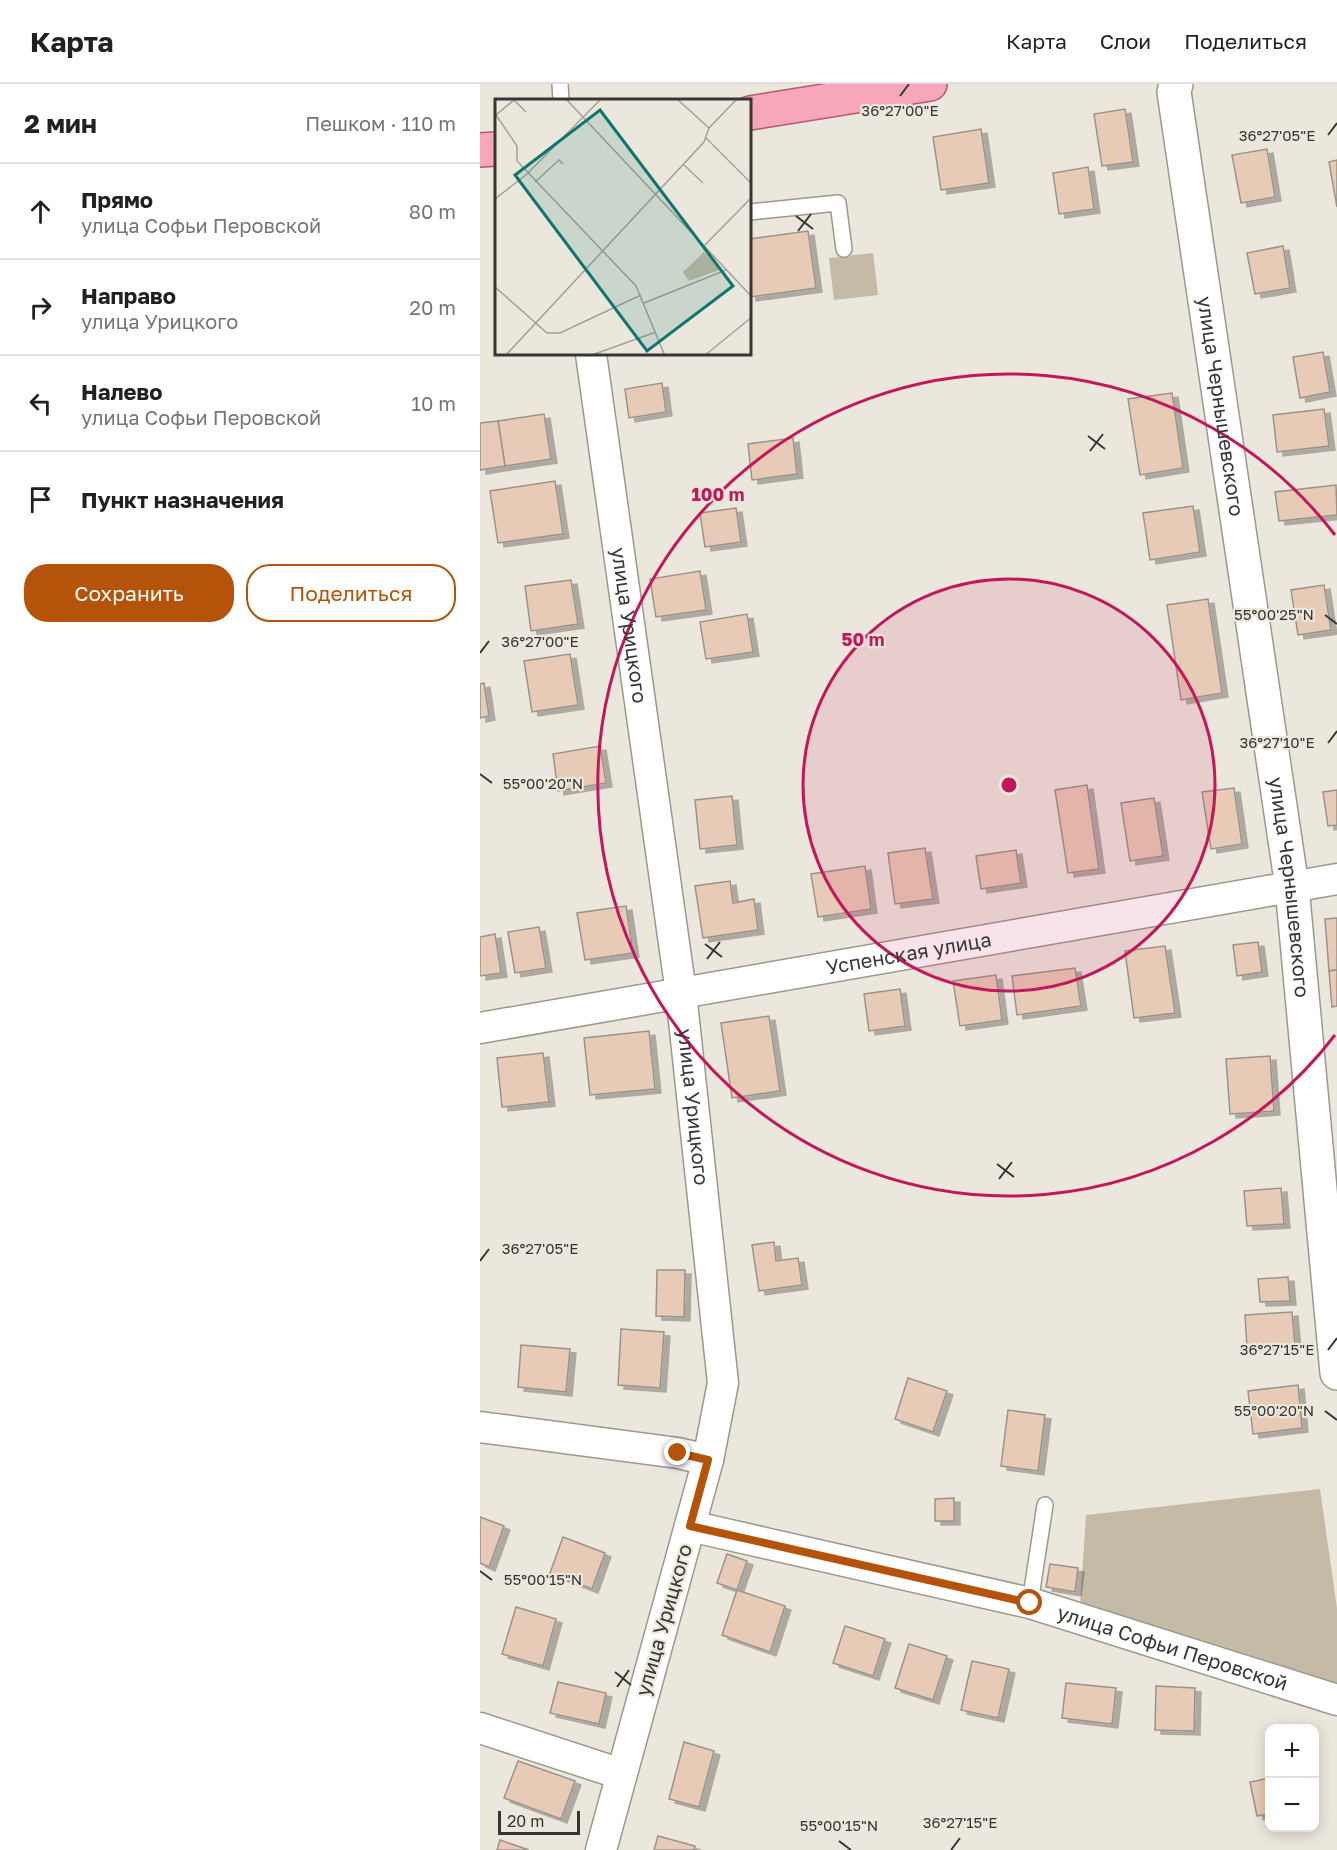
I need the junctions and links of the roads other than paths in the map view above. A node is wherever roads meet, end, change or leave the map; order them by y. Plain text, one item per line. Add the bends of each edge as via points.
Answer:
1 (930, 84) edge
2 (1176, 84) edge
3 (752, 113) edge
4 (495, 148) edge
5 (480, 150) edge
6 (752, 213) edge
7 (844, 249) dead end
8 (591, 356) edge
9 (1337, 879) edge
10 (1292, 887) junction
11 (681, 993) junction
12 (480, 1028) edge
13 (1337, 1373) edge
14 (480, 1427) edge
15 (708, 1460) junction
16 (1045, 1505) dead end
17 (690, 1526) junction
18 (1030, 1603) junction
19 (1337, 1700) edge
20 (480, 1728) edge
21 (621, 1774) junction
22 (601, 1850) edge

1 - 3 main road
2 - 10 street, улица Чернышевского via 1174,92
4 - 5 main road
6 - 7 lane via 838,202
8 - 11 street, улица Урицкого
9 - 10 street, Успенская улица
10 - 11 street, Успенская улица
10 - 13 street, улица Чернышевского
11 - 12 street, Успенская улица
11 - 15 street, улица Урицкого via 723,1383
14 - 15 street
15 - 17 street, улица Урицкого
16 - 18 lane
17 - 18 street, улица Софьи Перовской
17 - 21 street, улица Урицкого
18 - 19 street, улица Софьи Перовской
20 - 21 street
21 - 22 street, улица Урицкого

